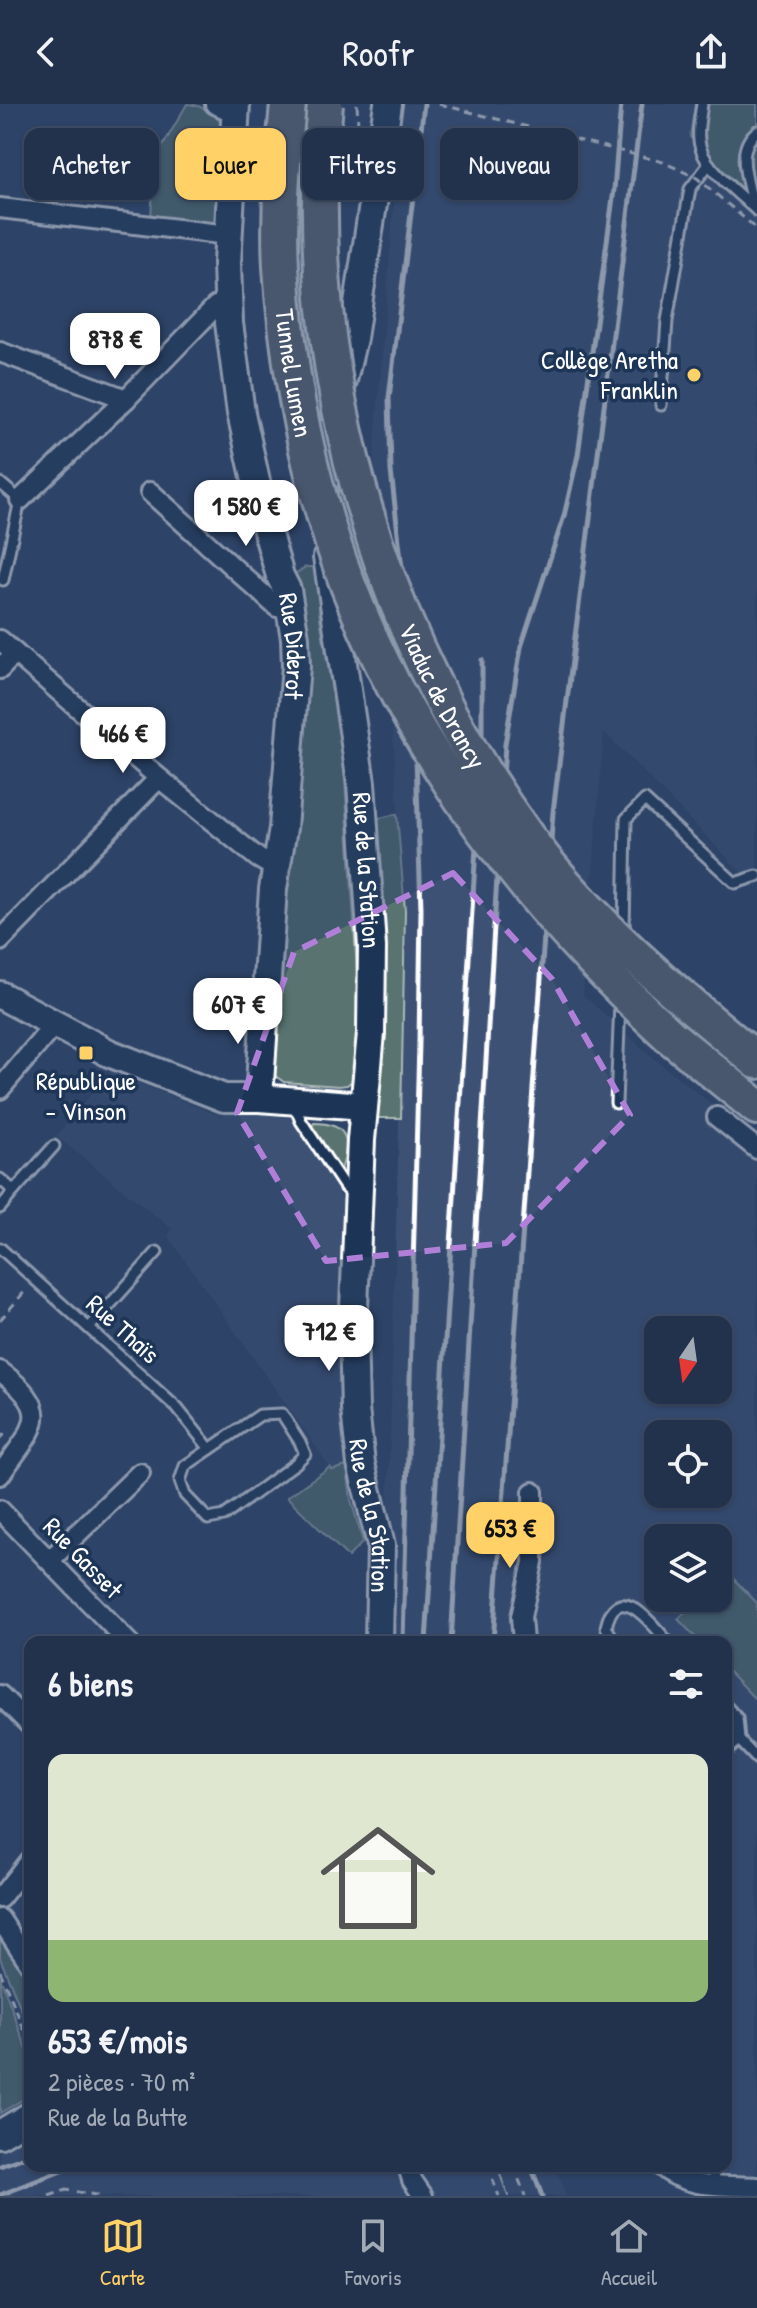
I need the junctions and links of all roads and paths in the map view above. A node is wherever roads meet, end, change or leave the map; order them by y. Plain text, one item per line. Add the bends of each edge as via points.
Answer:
1 (288, 104) edge
2 (388, 104) edge
3 (439, 104) edge
4 (702, 104) edge
5 (346, 106) edge
6 (229, 107) edge
7 (351, 128) edge
8 (757, 131) edge
9 (709, 164) junction
10 (0, 208) edge
11 (755, 209) edge
12 (757, 229) edge
13 (228, 235) junction
14 (228, 304) junction
15 (326, 312) joint
16 (0, 352) edge
17 (126, 399) junction
18 (661, 405) dead end
19 (0, 483) edge
20 (150, 492) dead end
21 (20, 500) junction
22 (3, 580) dead end
23 (290, 609) junction
24 (0, 640) edge
25 (15, 653) junction
26 (0, 669) edge
27 (388, 675) joint
28 (159, 778) junction
29 (275, 868) junction
30 (757, 876) edge
31 (0, 941) edge
32 (623, 952) dead end
33 (622, 968) dead end
34 (0, 995) edge
35 (54, 1025) junction
36 (757, 1061) edge
37 (0, 1089) edge
38 (259, 1098) junction
39 (293, 1101) junction
40 (616, 1103) dead end
41 (364, 1106) junction
42 (757, 1107) edge
43 (717, 1117) dead end
44 (54, 1146) dead end
45 (757, 1149) edge
46 (0, 1179) edge
47 (14, 1191) junction
48 (359, 1204) junction
49 (0, 1208) edge
50 (0, 1248) edge
51 (157, 1252) dead end
52 (35, 1280) junction
53 (0, 1320) edge
54 (89, 1328) junction
55 (0, 1371) edge
56 (0, 1440) edge
57 (0, 1445) edge
58 (210, 1449) junction
59 (140, 1473) dead end
60 (0, 1475) edge
61 (533, 1492) dead end
62 (0, 1510) edge
63 (50, 1560) junction
64 (122, 1636) edge
65 (379, 1636) edge
66 (523, 1636) edge
67 (611, 1636) edge
68 (662, 1636) edge
69 (0, 1695) edge
70 (732, 1713) edge
71 (24, 1719) edge
72 (739, 1740) junction
73 (732, 1746) edge
74 (757, 1759) edge
75 (24, 1868) edge
76 (0, 1898) edge
77 (0, 1919) edge
78 (24, 1955) edge
79 (0, 1971) edge
80 (24, 2029) edge
81 (24, 2120) edge
82 (0, 2134) edge
83 (410, 2172) edge
84 (489, 2172) edge
85 (516, 2172) edge
86 (668, 2172) edge
87 (714, 2175) edge
88 (757, 2187) edge
89 (49, 2196) edge
90 (102, 2196) edge
91 (423, 2196) edge
92 (499, 2196) edge
93 (525, 2196) edge

1 - 27 highway, Tunnel Lumen, bridge via 281,264 299,408 317,490 347,584
2 - 41 street, Rue de la Station via 353,338 321,502 368,867 372,995
3 - 12 path, bridge via 663,162 697,178
4 - 9 lane via 698,132
5 - 7 path
5 - 15 highway, Tunnel Lumen, bridge via 321,182
6 - 13 street, Rue Diderot
8 - 11 lane via 743,152
9 - 11 lane
9 - 18 lane via 690,189 667,321
10 - 13 street
13 - 14 street, Rue Diderot
14 - 17 street via 216,306
14 - 23 street, Rue Diderot via 250,459
15 - 36 highway, Viaduc de Drancy, bridge via 352,466 378,552 406,627 447,711 530,841 603,925
16 - 17 street
17 - 21 street
19 - 21 lane
20 - 23 street via 277,607
21 - 22 lane
23 - 29 street, Rue Diderot via 296,666
24 - 25 street
25 - 26 street
25 - 28 street
27 - 42 highway, Viaduc de Drancy, bridge via 443,769 532,894 617,987
28 - 29 street
28 - 31 street
29 - 38 street, Rue Diderot
30 - 32 lane via 735,883 645,800 626,819
33 - 40 lane
34 - 35 street
35 - 37 street
35 - 38 street via 109,1053 224,1098
38 - 39 street
39 - 41 street
39 - 48 lane via 301,1121
41 - 48 street, Rue de la Station
43 - 45 street
44 - 47 lane
46 - 47 lane
47 - 49 lane
48 - 65 street, Rue de la Station via 355,1409 363,1478 381,1545
50 - 52 lane, Rue Thaïs
51 - 54 lane
52 - 53 path
52 - 54 lane, Rue Thaïs
54 - 58 lane, Rue Thaïs via 177,1408
55 - 60 street via 26,1394 36,1416 34,1427
56 - 57 path via 6,1437
58 - 58 lane via 185,1466 180,1481 185,1495 208,1519 224,1516 305,1454 282,1414 260,1415
59 - 63 street
61 - 66 street via 533,1562 521,1617
62 - 63 street, Rue Gasset
63 - 64 street, Rue Gasset
67 - 68 lane via 608,1615 627,1604
69 - 71 street
70 - 72 lane
72 - 73 lane
72 - 74 lane
75 - 76 street
77 - 78 street
79 - 80 path
81 - 82 street
83 - 91 street
84 - 92 path
85 - 93 path
86 - 87 street via 697,2184
87 - 88 street
89 - 90 path via 66,2190

